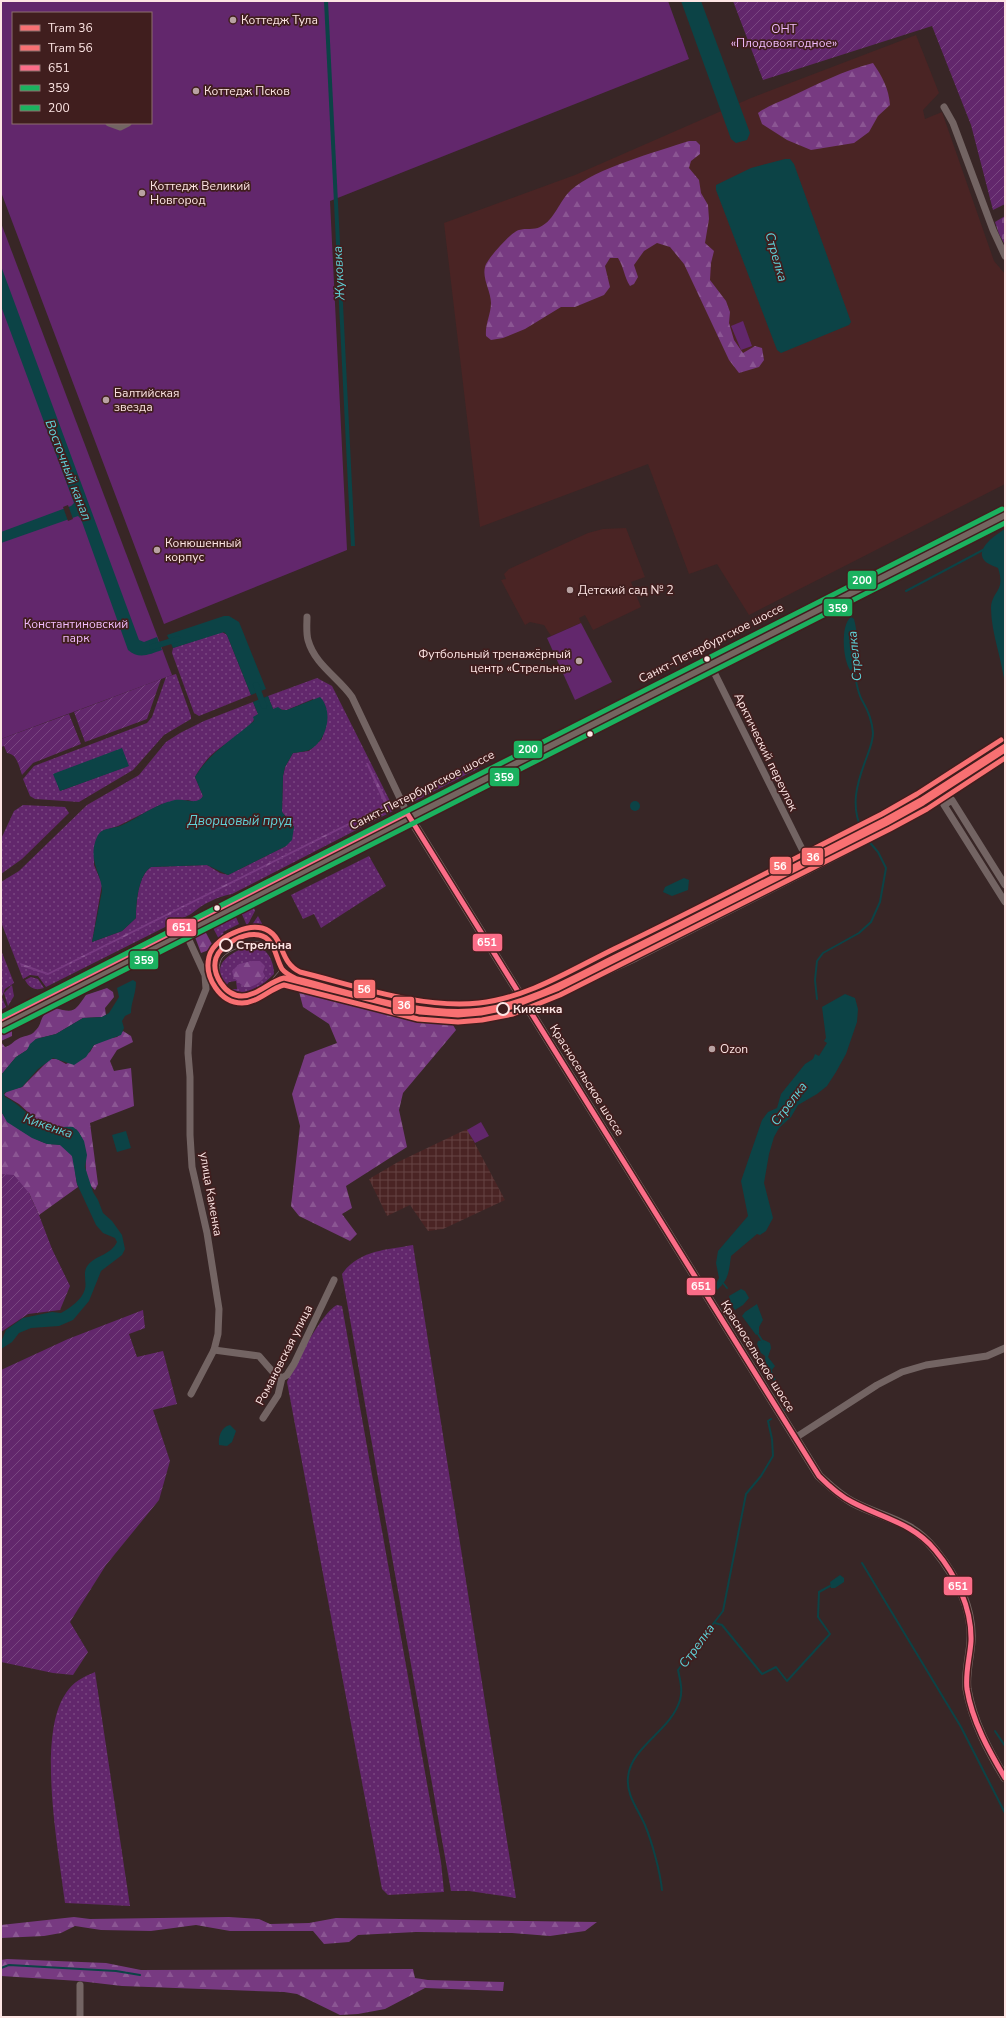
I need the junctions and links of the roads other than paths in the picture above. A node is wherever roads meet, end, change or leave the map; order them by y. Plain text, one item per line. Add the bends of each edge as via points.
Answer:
1 (944, 107) dead end
2 (112, 124) edge
3 (126, 124) edge
4 (1005, 256) edge
5 (1005, 509) edge
6 (1005, 515) edge
7 (307, 618) dead end
8 (710, 664) junction
9 (409, 815) junction
10 (802, 849) dead end
11 (849, 850) dead end
12 (1005, 885) edge
13 (1005, 902) edge
14 (184, 930) junction
15 (528, 1008) junction
16 (1, 1019) edge
17 (1, 1025) edge
18 (334, 1280) dead end
19 (1005, 1348) edge
20 (214, 1350) junction
21 (282, 1378) junction
22 (190, 1394) dead end
23 (263, 1418) dead end
24 (795, 1438) junction
25 (1005, 1778) edge
26 (80, 1985) dead end
27 (80, 2017) edge

1 - 4 street via 953,123
2 - 3 street via 120,127
5 - 9 main road, Санкт-Петербургское шоссе
6 - 8 main road, Санкт-Петербургское шоссе
7 - 9 street via 307,638 312,650 321,664 352,697
8 - 9 main road, Санкт-Петербургское шоссе
8 - 10 street, Арктический переулок
9 - 14 main road, Санкт-Петербургское шоссе
9 - 15 main road, Красносельское шоссе
11 - 15 street via 636,958
12 - 13 street via 952,800 944,805
14 - 16 main road, Санкт-Петербургское шоссе
14 - 17 main road, Санкт-Петербургское шоссе
14 - 20 street, улица Каменка via 205,975 206,989 189,1032 188,1053 192,1167 207,1233 219,1309 218,1334
15 - 24 main road, Красносельское шоссе
18 - 21 street, Романовская улица via 294,1364
19 - 24 street via 987,1356 926,1365 902,1372 877,1385
20 - 21 street via 259,1356
20 - 22 street, улица Каменка
21 - 23 street, Романовская улица via 278,1395
24 - 25 main road, Красносельское шоссе via 819,1476 837,1492 918,1532 951,1573 966,1603 970,1624 967,1682 971,1707 986,1747
26 - 27 street

